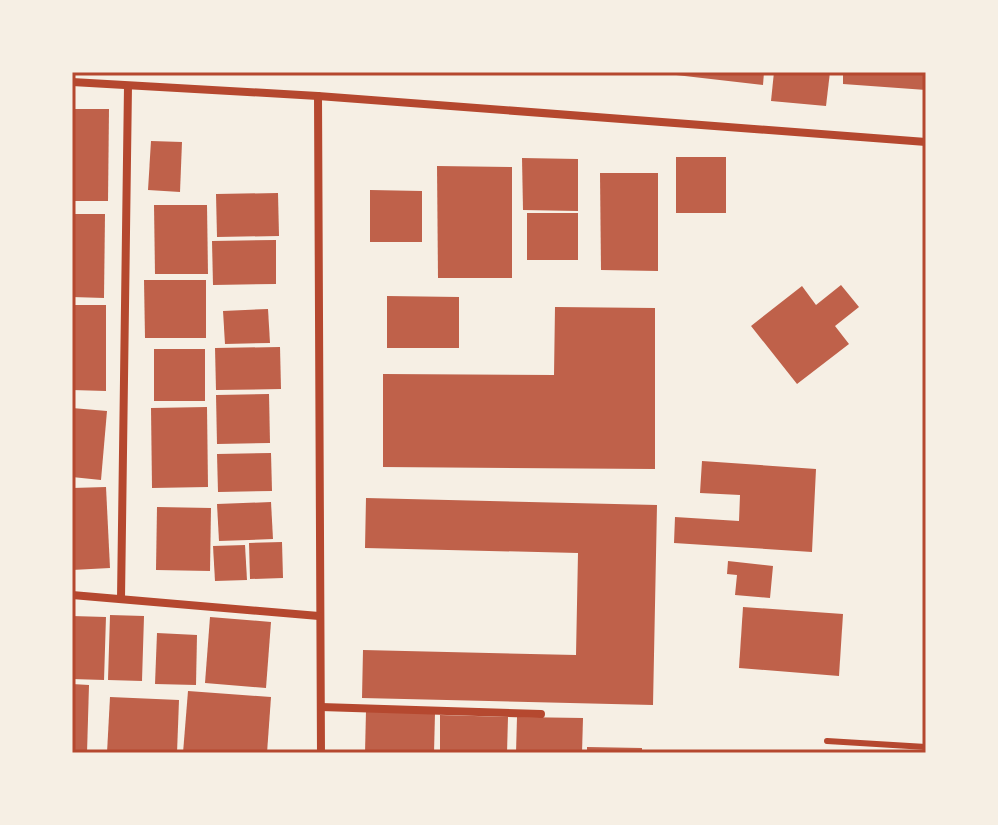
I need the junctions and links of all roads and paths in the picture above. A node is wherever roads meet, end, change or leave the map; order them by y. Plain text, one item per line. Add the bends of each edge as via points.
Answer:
1 (72, 82) edge
2 (128, 86) junction
3 (318, 96) junction
4 (926, 142) edge
5 (72, 595) edge
6 (121, 599) junction
7 (319, 616) junction
8 (321, 707) junction
9 (541, 714) dead end
10 (827, 741) dead end
11 (926, 747) edge
12 (321, 753) edge

1 - 2 street
2 - 3 street
2 - 6 street
3 - 4 street
3 - 7 street
5 - 6 street
6 - 7 street
7 - 8 street
8 - 9 street
8 - 12 street
10 - 11 lane

